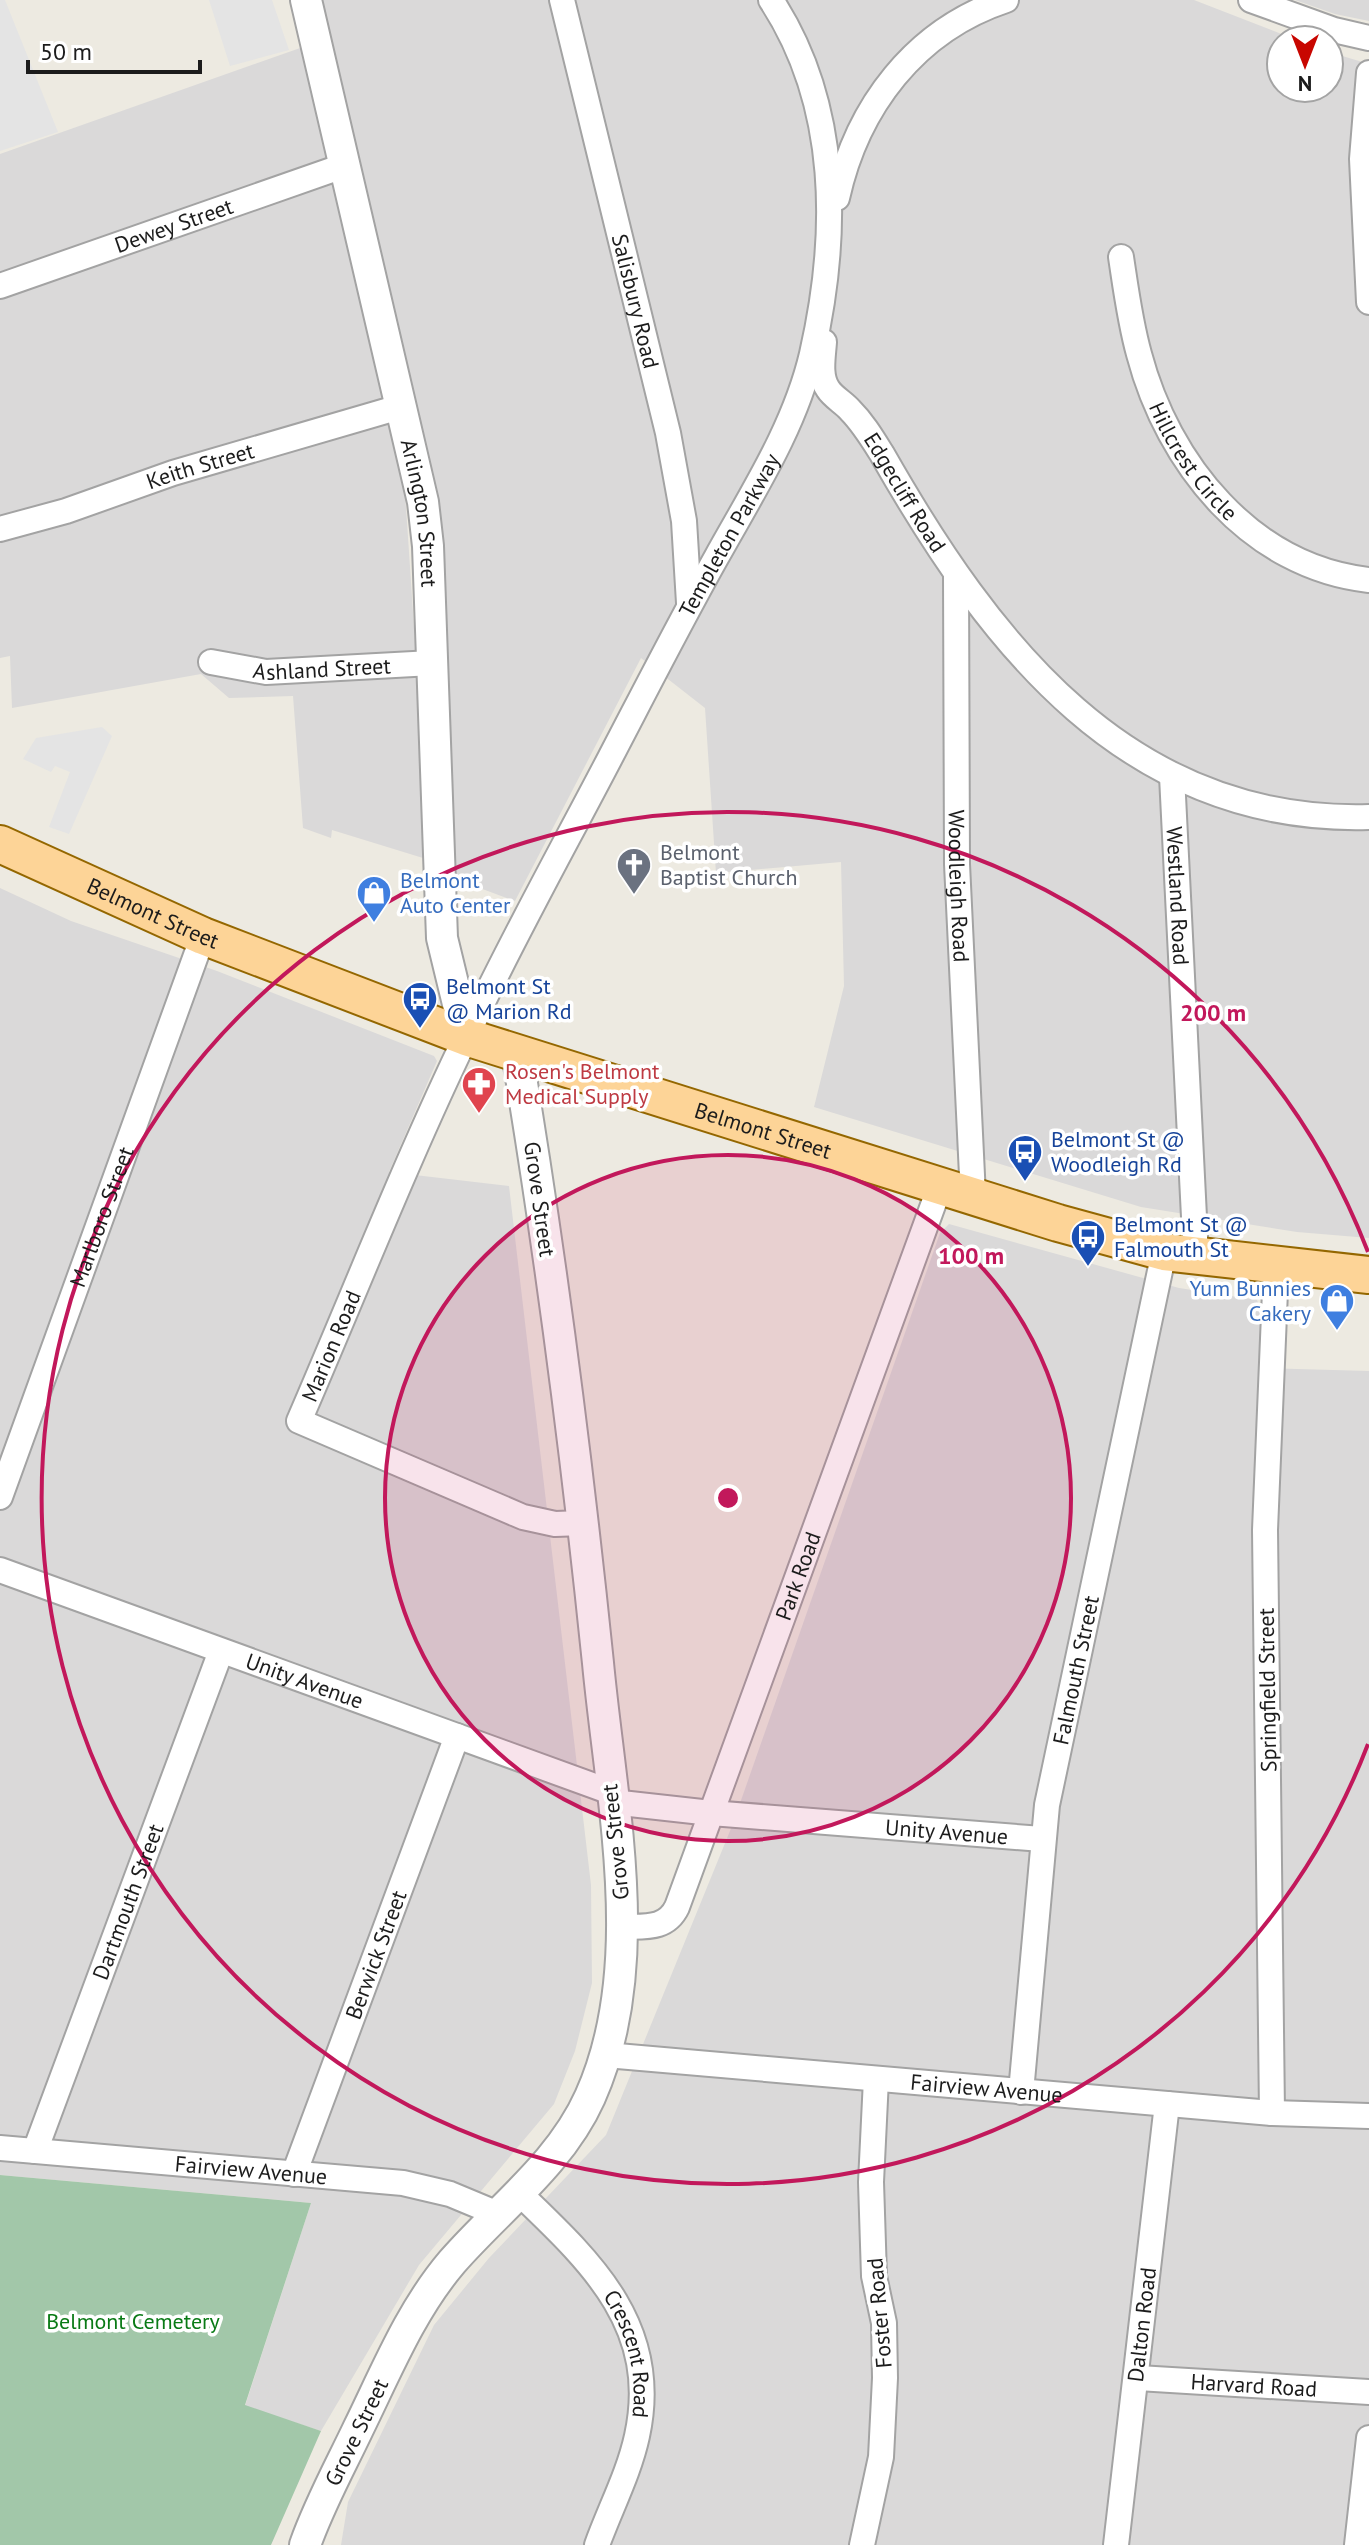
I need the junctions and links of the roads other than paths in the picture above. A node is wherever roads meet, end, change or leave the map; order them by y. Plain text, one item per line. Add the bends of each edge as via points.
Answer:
1 (306, 0) edge
2 (562, 0) edge
3 (771, 0) edge
4 (1006, 0) edge
5 (1251, 0) edge
6 (1369, 38) edge
7 (1369, 73) edge
8 (346, 165) junction
9 (829, 252) junction
10 (1121, 257) dead end
11 (0, 286) edge
12 (1369, 302) edge
13 (403, 406) junction
14 (0, 529) edge
15 (956, 576) junction
16 (1369, 580) edge
17 (689, 606) junction
18 (211, 662) dead end
19 (432, 663) junction
20 (1172, 776) junction
21 (1369, 817) edge
22 (0, 844) edge
23 (203, 936) junction
24 (466, 1037) junction
25 (517, 1053) junction
26 (940, 1186) junction
27 (973, 1196) junction
28 (1180, 1254) junction
29 (1276, 1267) junction
30 (1369, 1275) edge
31 (0, 1497) edge
32 (583, 1523) junction
33 (0, 1570) edge
34 (221, 1651) junction
35 (457, 1736) junction
36 (611, 1797) junction
37 (711, 1813) junction
38 (1042, 1839) junction
39 (623, 1927) junction
40 (606, 2055) junction
41 (876, 2079) junction
42 (1021, 2092) junction
43 (1167, 2104) junction
44 (1272, 2113) junction
45 (1369, 2116) edge
46 (0, 2148) edge
47 (35, 2151) junction
48 (294, 2174) junction
49 (518, 2192) junction
50 (498, 2214) junction
51 (1138, 2378) junction
52 (1369, 2392) edge
53 (1369, 2438) edge
54 (305, 2545) edge
55 (597, 2545) edge
56 (862, 2545) edge
57 (1116, 2545) edge
58 (1357, 2545) edge

1 - 8 street, Arlington Street
2 - 17 street, Salisbury Road via 668,433 684,521
3 - 9 street, Templeton Parkway via 790,33 817,110 830,179
4 - 9 street, Edgecliff Road via 928,40 888,85 854,141 839,188
5 - 6 street
7 - 12 street via 1362,159
8 - 11 street, Dewey Street
8 - 13 street, Arlington Street
9 - 15 street, Edgecliff Road via 821,366 827,388 870,433
9 - 17 street, Templeton Parkway via 801,393
10 - 16 street, Hillcrest Circle via 1152,394 1167,428 1215,498 1239,523 1293,559
13 - 14 street, Keith Street
13 - 19 street, Arlington Street via 428,546
15 - 20 street, Edgecliff Road via 1016,654 1059,698 1117,744
15 - 27 street, Woodleigh Road via 957,864
17 - 24 street, Templeton Parkway
18 - 19 street, Ashland Street via 266,672
19 - 24 street, Arlington Street via 442,938
20 - 21 street, Edgecliff Road via 1256,805
20 - 28 street, Westland Road
22 - 23 main road, Belmont Street
23 - 24 main road, Belmont Street
23 - 31 street, Marlboro Street
24 - 25 main road, Belmont Street
24 - 32 street, Marion Road via 299,1421 523,1517
25 - 26 main road, Belmont Street
25 - 32 street, Grove Street
26 - 27 main road, Belmont Street
26 - 37 street, Park Road
27 - 28 main road, Belmont Street
28 - 29 main road, Belmont Street
28 - 38 street, Falmouth Street
29 - 30 main road, Belmont Street
29 - 44 street, Springfield Street via 1265,1530
32 - 36 street, Grove Street
33 - 34 street, Unity Avenue
34 - 35 street, Unity Avenue
34 - 47 street, Dartmouth Street
35 - 36 street, Unity Avenue
35 - 48 street, Berwick Street
36 - 37 street, Unity Avenue
36 - 39 street, Grove Street
37 - 38 street, Unity Avenue
37 - 39 street, Park Road via 670,1919 653,1926
38 - 42 street, Falmouth Street
39 - 40 street, Grove Street via 620,1987
40 - 41 street, Fairview Avenue
40 - 49 street, Grove Street via 571,2132
41 - 42 street, Fairview Avenue
41 - 56 street, Foster Road via 871,2182 885,2378 881,2457
42 - 43 street, Fairview Avenue
43 - 44 street, Fairview Avenue
43 - 51 street, Dalton Road
44 - 45 street, Fairview Avenue
46 - 47 street, Fairview Avenue
47 - 48 street, Fairview Avenue
48 - 50 street, Fairview Avenue via 426,2187
49 - 50 street, Grove Street
49 - 55 street, Crescent Road via 606,2283 642,2364 636,2440
50 - 54 street, Grove Street via 439,2279 409,2328
51 - 52 street, Harvard Road
51 - 57 street, Dalton Road
53 - 58 street

